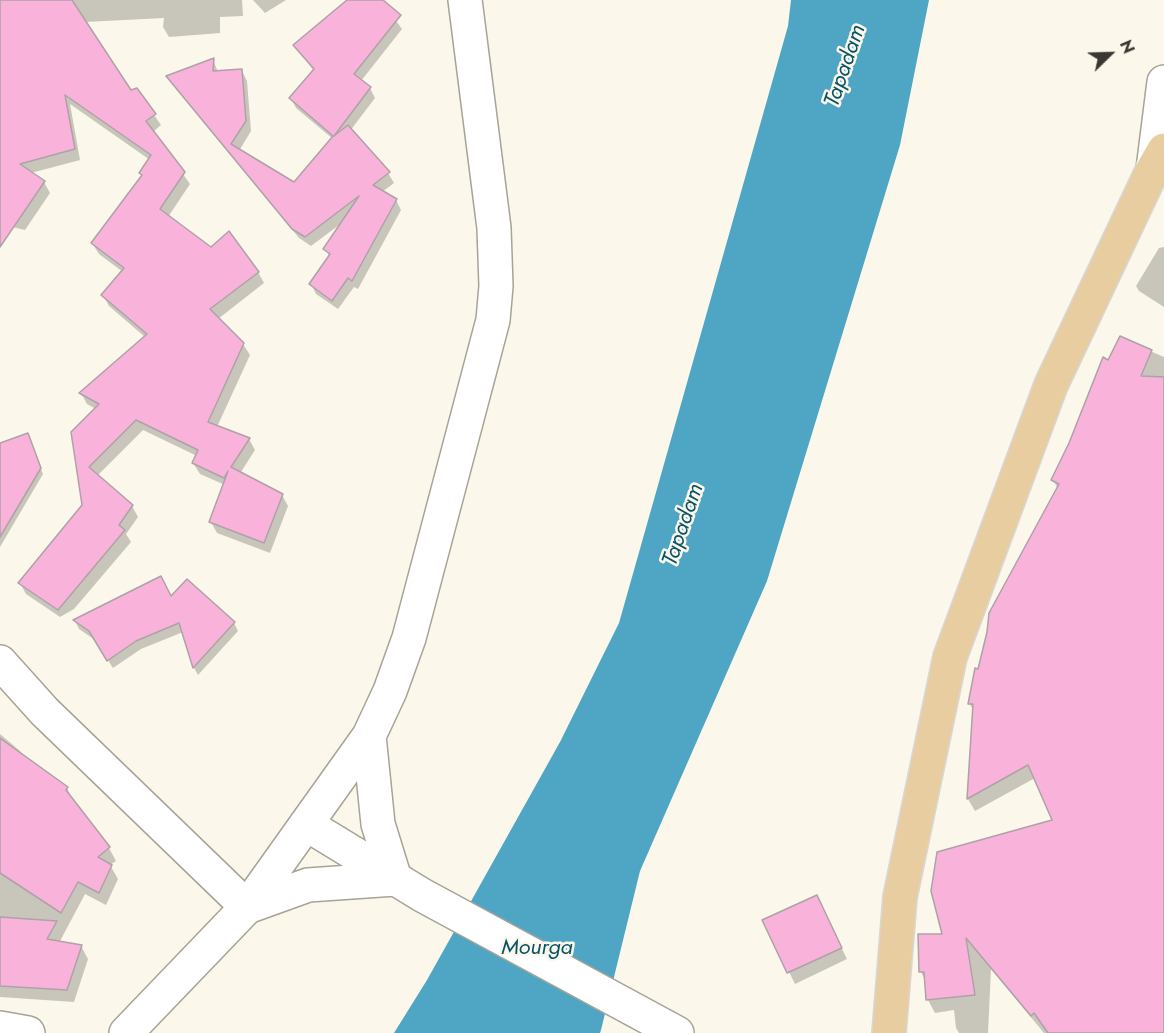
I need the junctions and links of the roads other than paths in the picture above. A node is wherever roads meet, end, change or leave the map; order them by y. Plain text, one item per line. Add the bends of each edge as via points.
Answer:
1 (465, 0) edge
2 (1164, 81) edge
3 (1158, 159) edge
4 (0, 662) edge
5 (369, 736) junction
6 (306, 824) junction
7 (409, 887) junction
8 (247, 907) junction
9 (0, 1028) edge
10 (28, 1033) edge
11 (126, 1033) edge
12 (677, 1033) edge
13 (889, 1033) edge

1 - 5 street via 494,228 493,320 409,638
2 - 3 street
3 - 13 main road via 1051,385 950,657 900,897
4 - 8 street via 45,712
5 - 6 street
5 - 7 street via 378,824
6 - 7 street
6 - 8 street
7 - 8 street via 308,885
7 - 12 street
8 - 11 street
9 - 10 street

